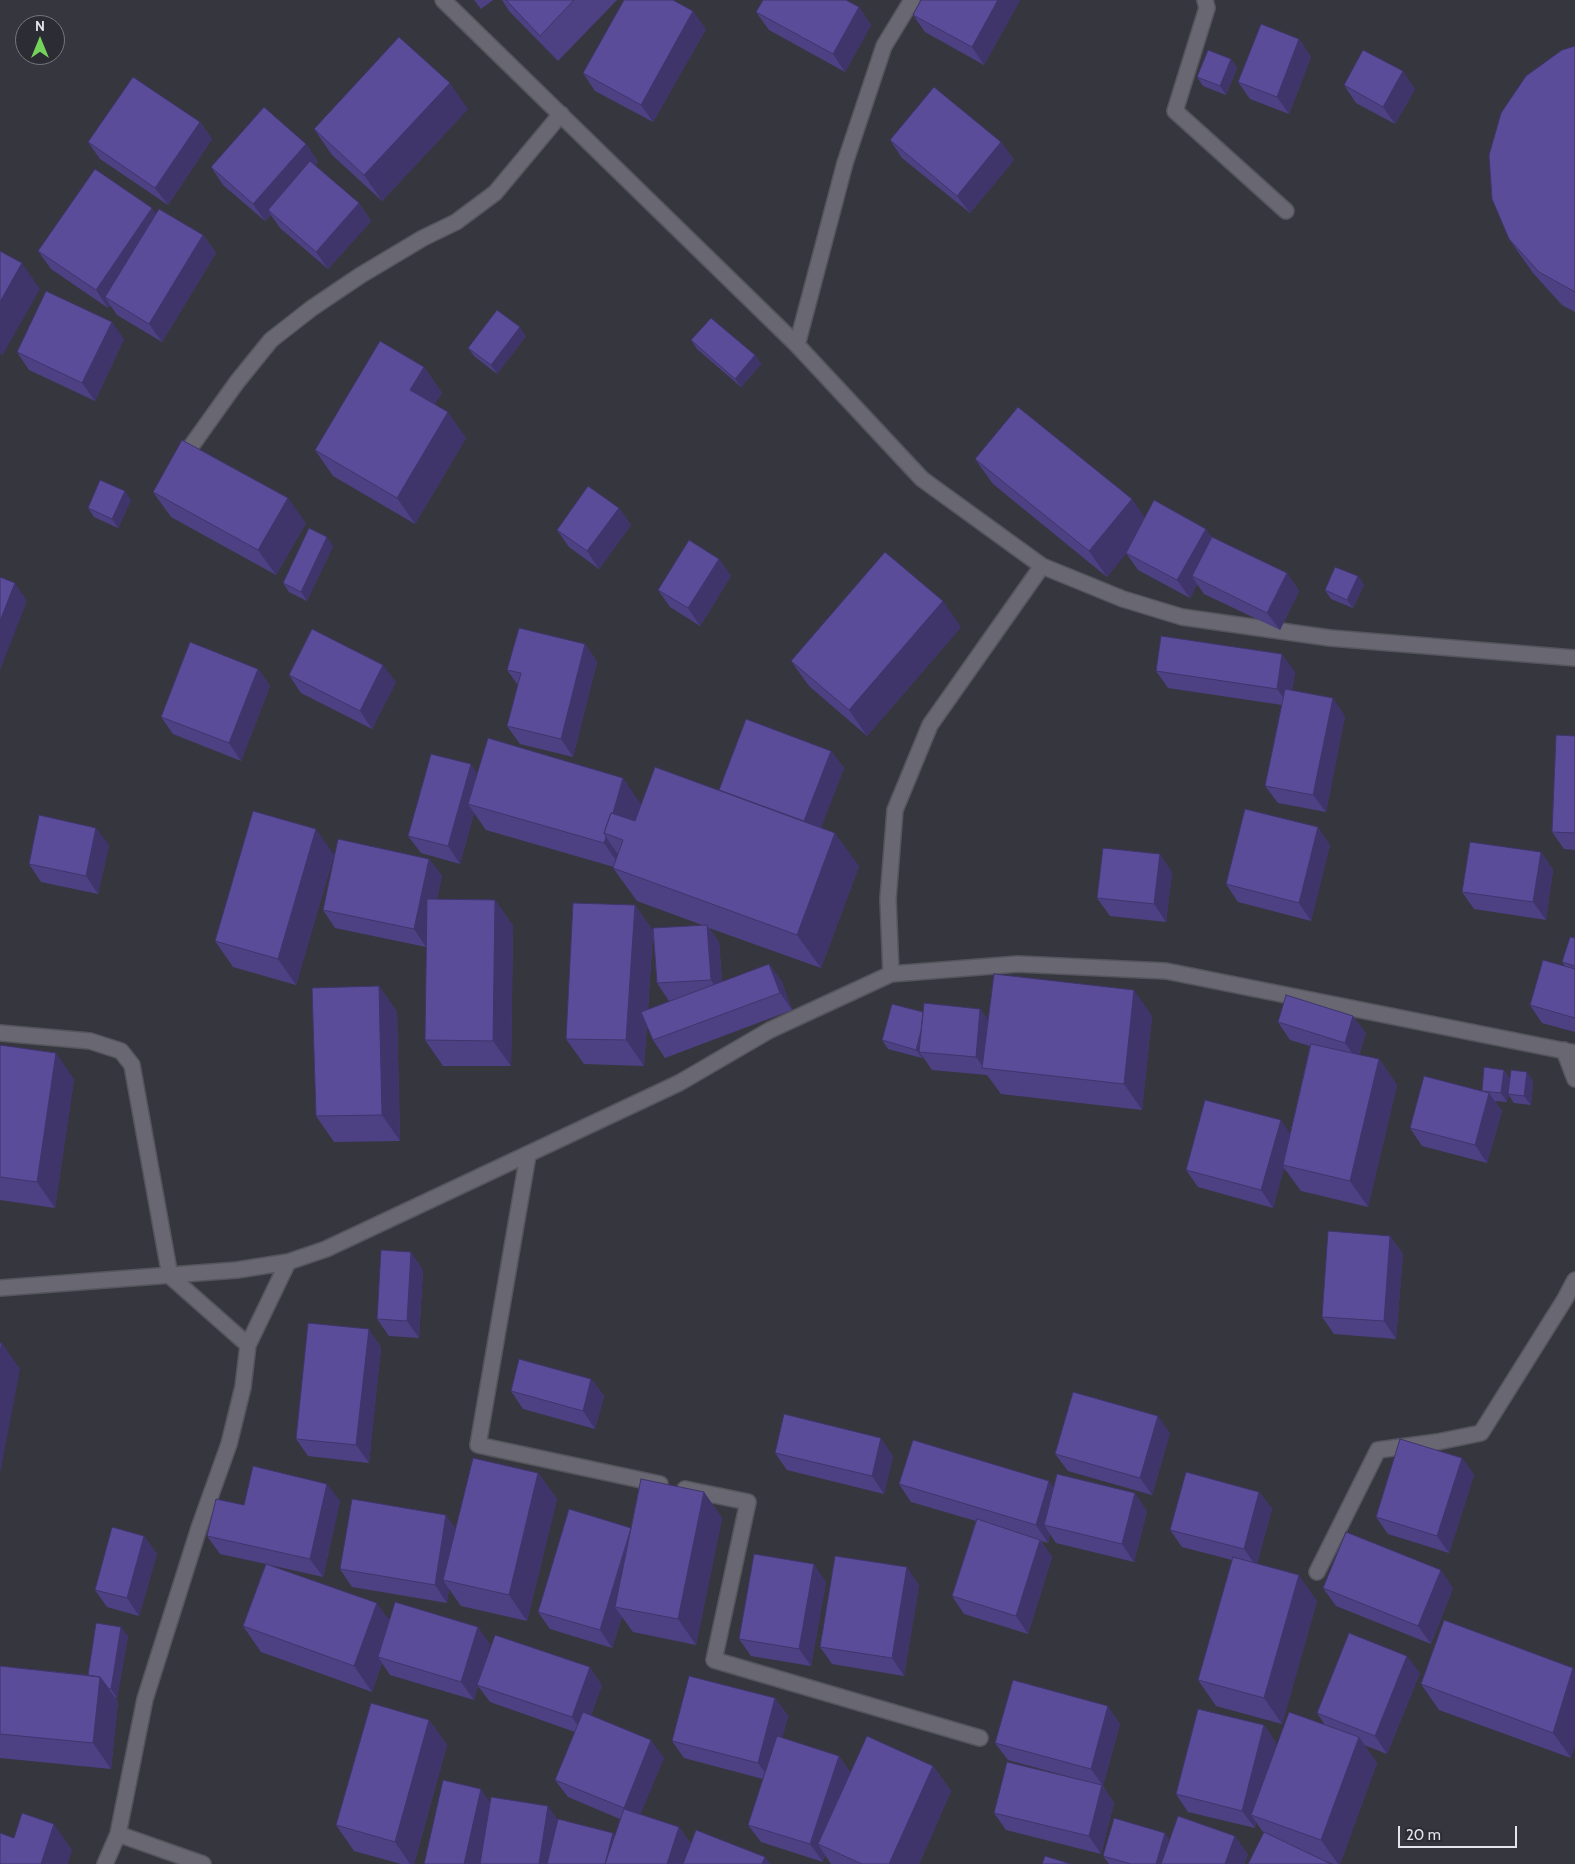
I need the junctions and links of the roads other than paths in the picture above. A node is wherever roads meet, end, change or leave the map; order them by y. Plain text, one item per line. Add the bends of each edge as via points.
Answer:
1 (443, 0) edge
2 (912, 0) edge
3 (1205, 0) edge
4 (561, 114) junction
5 (1286, 211) dead end
6 (797, 344) junction
7 (187, 452) edge
8 (1042, 566) junction
9 (1575, 658) edge
10 (891, 974) junction
11 (0, 1033) edge
12 (1570, 1052) edge
13 (1575, 1079) edge
14 (528, 1155) junction
15 (288, 1262) junction
16 (170, 1276) junction
17 (1575, 1280) edge
18 (0, 1288) edge
19 (248, 1346) junction
20 (1317, 1572) dead end
21 (980, 1738) dead end
22 (118, 1834) junction
23 (105, 1864) edge
24 (203, 1864) edge

1 - 4 street
2 - 6 street via 884,46 845,163
3 - 5 street via 1207,8 1175,111
4 - 6 street
4 - 7 street via 495,194 456,222 361,275 272,340
6 - 8 street via 922,479
8 - 9 street via 1123,599 1182,617 1330,638
8 - 10 street via 930,725 895,810 888,899
10 - 12 street via 1018,964 1166,971
10 - 14 street via 770,1030 679,1083
11 - 16 street via 90,1041 121,1050 132,1065
12 - 13 street
14 - 15 street via 326,1249
14 - 21 street via 478,1445 748,1502 714,1660
15 - 16 street
15 - 19 street
16 - 18 street
16 - 19 street
17 - 20 street via 1481,1433 1378,1450
19 - 22 street via 243,1387 229,1444 198,1528 145,1699
22 - 23 street
22 - 24 street

